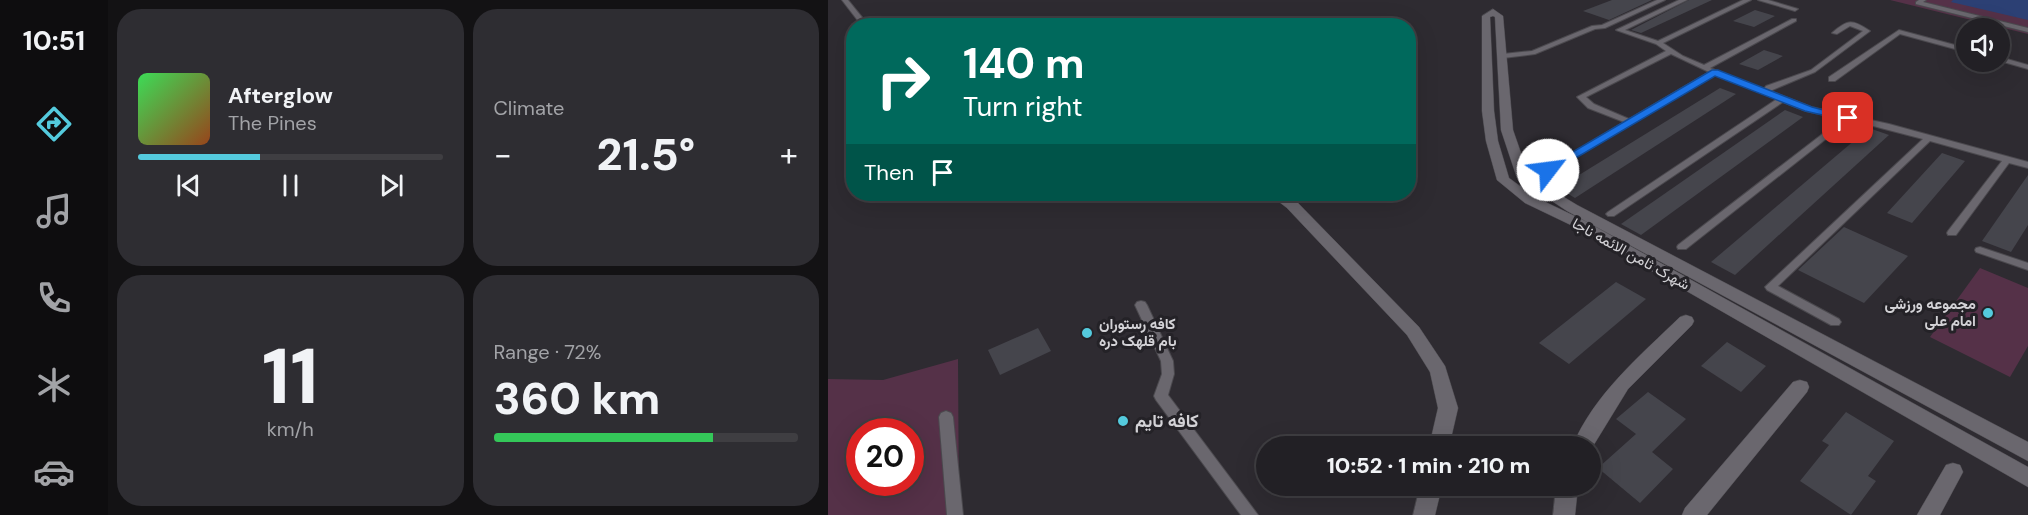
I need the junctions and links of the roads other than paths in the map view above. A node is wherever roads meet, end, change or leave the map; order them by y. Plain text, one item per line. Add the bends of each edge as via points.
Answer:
1 (845, 0) edge
2 (1662, 0) edge
3 (1684, 0) edge
4 (1748, 0) edge
5 (1761, 0) edge
6 (1923, 0) edge
7 (1493, 7) edge
8 (1795, 9) dead end
9 (860, 18) edge
10 (1794, 20) dead end
11 (2028, 30) edge
12 (1835, 33) dead end
13 (1658, 43) junction
14 (1956, 47) edge
15 (1671, 51) junction
16 (1487, 56) junction
17 (1503, 56) junction
18 (2010, 62) edge
19 (2028, 67) edge
20 (1704, 68) junction
21 (1715, 72) junction
22 (1832, 79) dead end
23 (1765, 93) junction
24 (1782, 99) junction
25 (1848, 118) junction
26 (1630, 122) junction
27 (1491, 135) junction
28 (1509, 135) junction
29 (1928, 138) junction
30 (2007, 160) junction
31 (2028, 165) edge
32 (1548, 170) dead end
33 (1287, 201) edge
34 (1611, 214) dead end
35 (1577, 217) junction
36 (1952, 233) dead end
37 (1682, 247) dead end
38 (1980, 250) dead end
39 (2028, 267) edge
40 (1142, 305) dead end
41 (1686, 321) dead end
42 (1835, 322) dead end
43 (1804, 332) junction
44 (1791, 344) junction
45 (1800, 387) dead end
46 (946, 417) dead end
47 (1442, 436) edge
48 (1587, 436) edge
49 (2028, 452) edge
50 (1953, 472) dead end
51 (2028, 478) edge
52 (1429, 496) edge
53 (1566, 496) edge
54 (955, 515) edge
55 (1250, 515) edge
56 (1424, 515) edge
57 (1564, 515) edge
58 (1693, 515) edge
59 (1928, 515) edge

1 - 9 lane
2 - 17 lane via 1533,53
3 - 13 lane via 1620,27 1619,30
4 - 13 lane
5 - 8 lane
6 - 11 lane via 1918,3
7 - 16 street, شهرک ثامن الائمه ناجا via 1486,16
7 - 17 street, شهرک ثامن الائمه ناجا via 1499,16
10 - 20 lane
12 - 23 lane via 1850,23 1867,31 1813,71
13 - 15 lane
14 - 22 lane via 1899,32
15 - 20 lane
15 - 26 lane via 1581,97 1591,106
16 - 17 street
16 - 27 street, شهرک ثامن الائمه ناجا
17 - 28 street, شهرک ثامن الائمه ناجا
18 - 19 lane
20 - 21 lane
21 - 23 lane
21 - 26 lane
23 - 24 lane
24 - 25 lane
24 - 34 lane
25 - 29 lane
25 - 37 lane
26 - 32 lane
27 - 28 street
27 - 35 street, شهرک ثامن الائمه ناجا via 1503,180 1530,200
28 - 35 street, شهرک ثامن الائمه ناجا via 1523,178
29 - 30 lane
29 - 42 lane via 1771,287
30 - 31 lane
30 - 36 lane
33 - 47 street via 1413,331 1439,370 1448,408
35 - 43 street, شهرک ثامن الائمه ناجا
35 - 44 street, شهرک ثامن الائمه ناجا
38 - 39 lane
40 - 55 lane via 1167,361 1168,374 1161,396
41 - 48 street via 1622,384
43 - 44 street
43 - 49 street, شهرک ثامن الائمه ناجا
44 - 51 street, شهرک ثامن الائمه ناجا
45 - 58 street
46 - 54 lane
50 - 59 street
52 - 56 street
53 - 57 street

